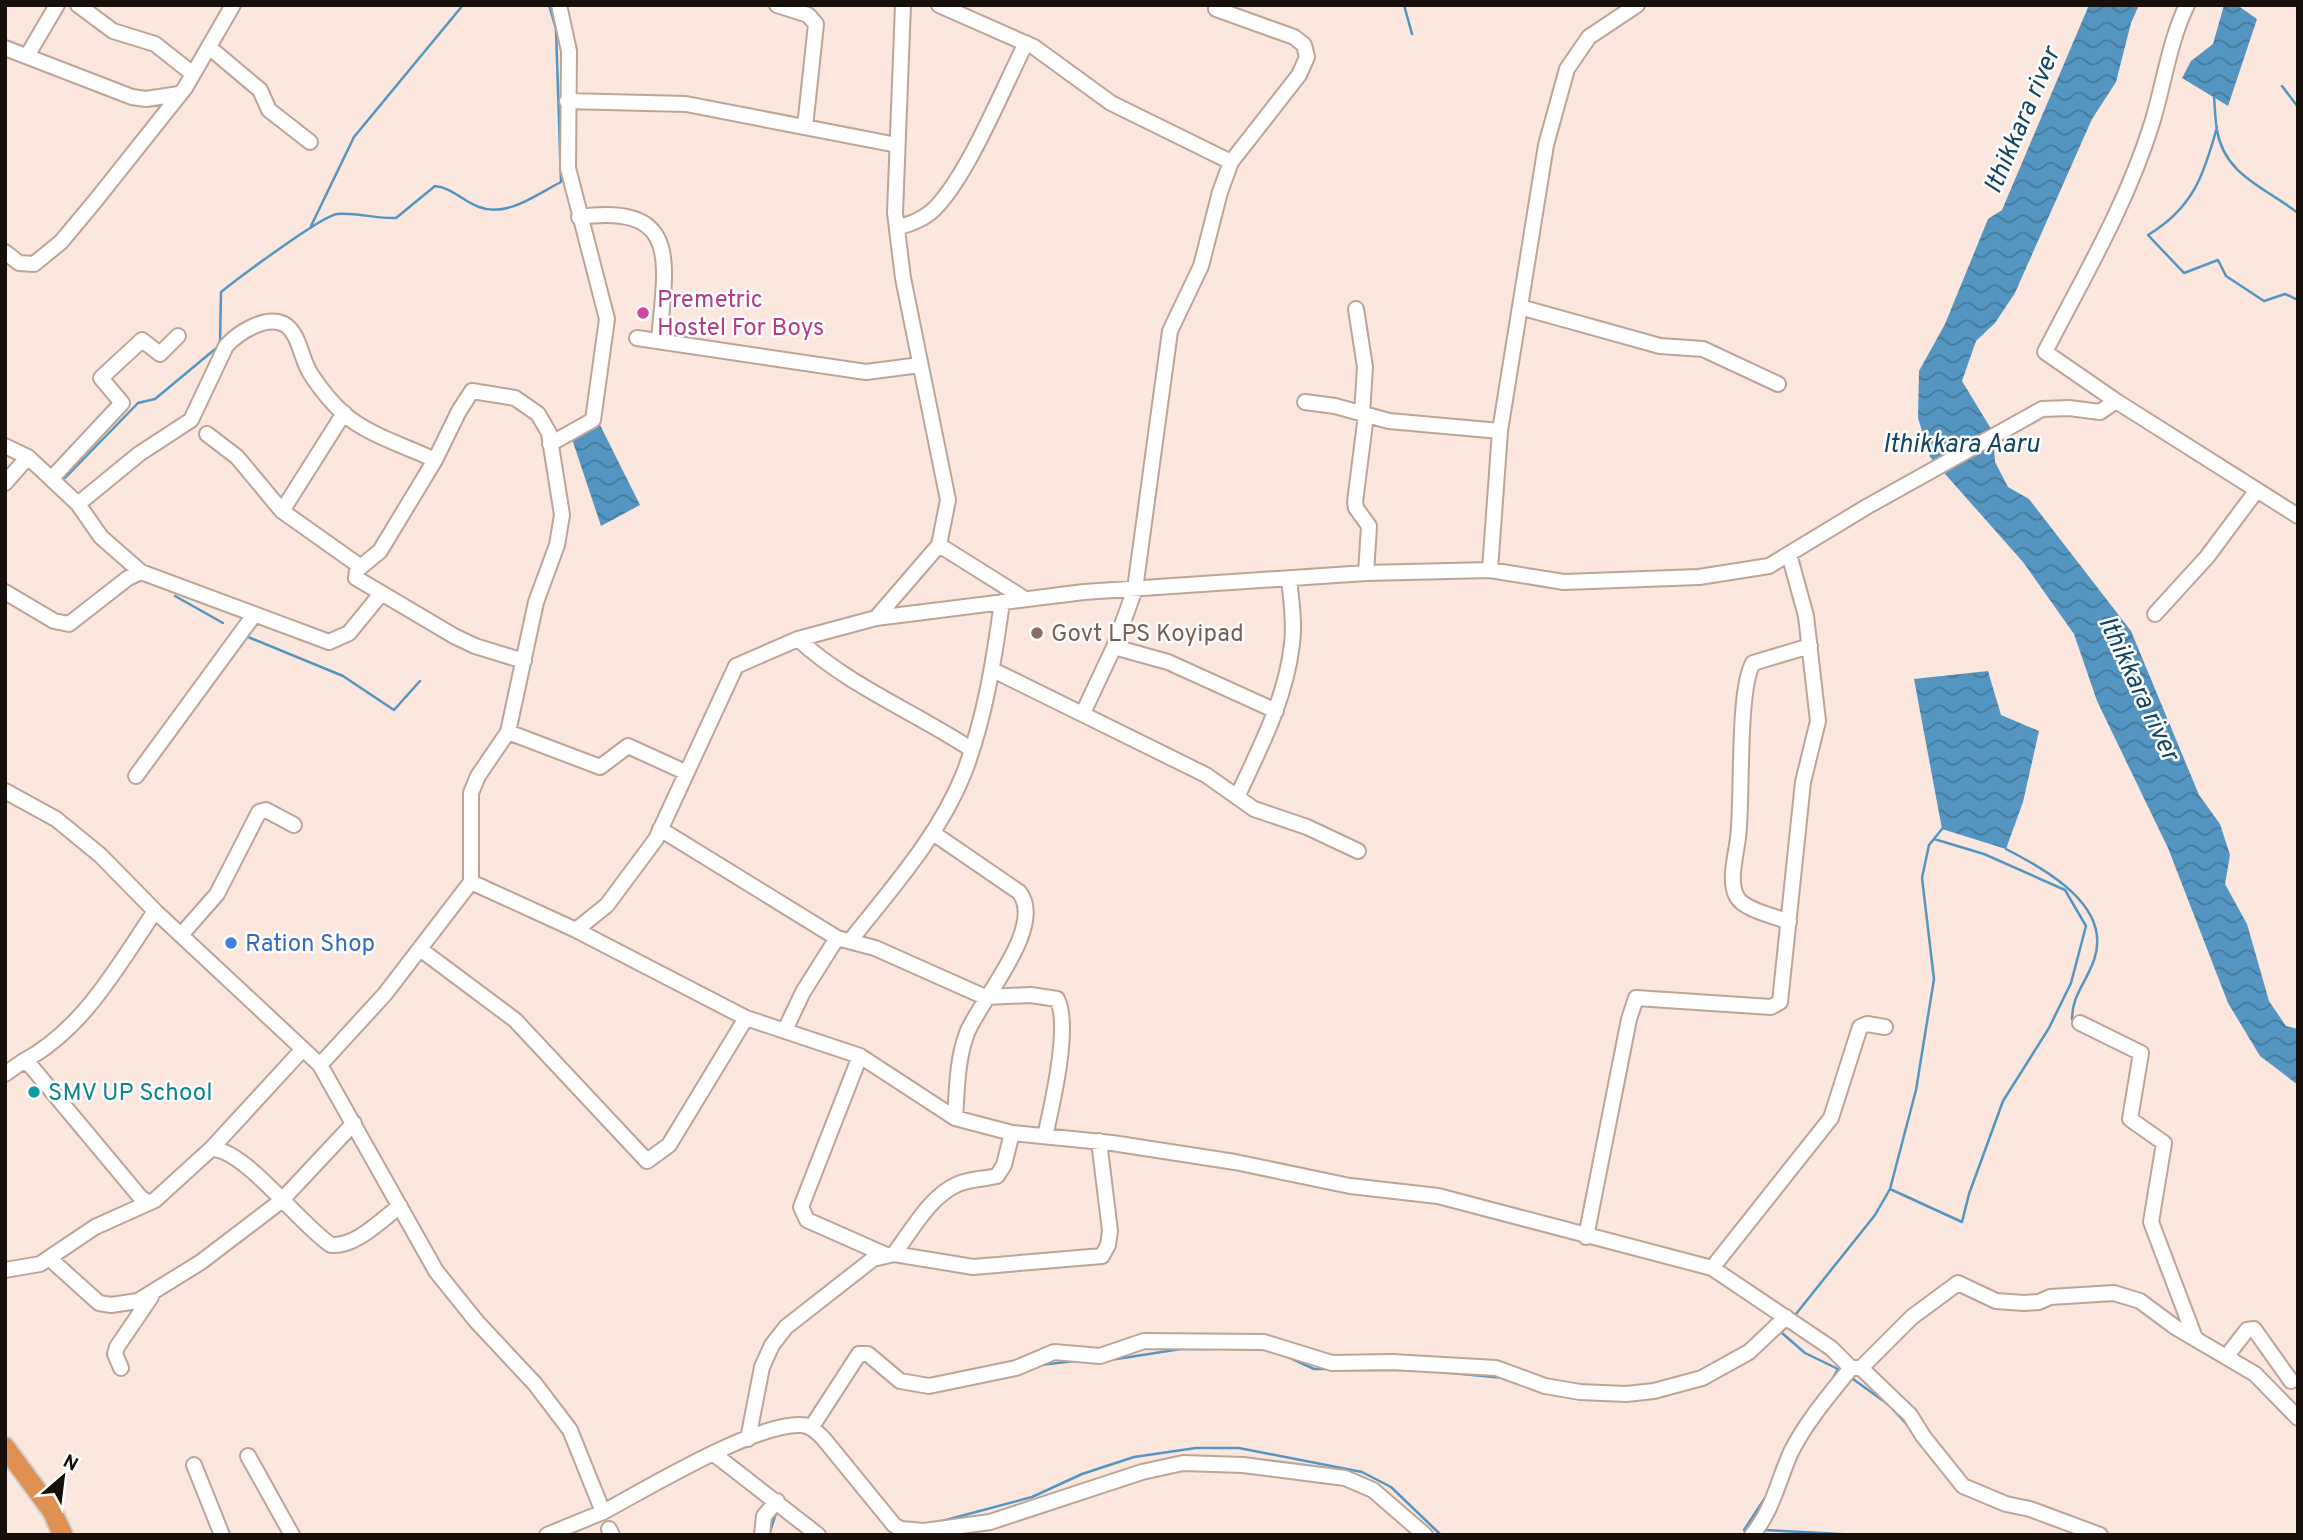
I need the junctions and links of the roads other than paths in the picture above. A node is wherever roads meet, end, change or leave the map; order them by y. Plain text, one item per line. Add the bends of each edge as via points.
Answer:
1 (57, 5) edge
2 (78, 5) edge
3 (233, 5) edge
4 (559, 5) edge
5 (777, 5) edge
6 (903, 5) edge
7 (939, 5) edge
8 (1637, 5) edge
9 (2187, 5) edge
10 (1216, 9) dead end
11 (1026, 43) junction
12 (5, 48) edge
13 (210, 48) junction
14 (27, 56) junction
15 (193, 74) junction
16 (179, 94) junction
17 (567, 101) junction
18 (805, 127) junction
19 (310, 142) dead end
20 (897, 145) junction
21 (1231, 162) junction
22 (579, 216) junction
23 (897, 228) junction
24 (5, 252) edge
25 (1520, 307) junction
26 (1356, 309) dead end
27 (178, 336) dead end
28 (637, 338) dead end
29 (659, 341) junction
30 (920, 365) junction
31 (1778, 384) dead end
32 (2116, 401) junction
33 (1306, 402) dead end
34 (344, 413) junction
35 (1364, 414) junction
36 (1500, 431) junction
37 (207, 435) dead end
38 (550, 444) junction
39 (5, 446) edge
40 (28, 457) junction
41 (435, 460) junction
42 (52, 478) junction
43 (5, 483) edge
44 (2256, 490) junction
45 (78, 504) junction
46 (282, 511) junction
47 (2298, 516) edge
48 (939, 545) junction
49 (1789, 554) junction
50 (361, 567) junction
51 (1490, 570) junction
52 (141, 572) junction
53 (1366, 573) junction
54 (1289, 578) junction
55 (1135, 589) junction
56 (5, 592) edge
57 (380, 595) junction
58 (1025, 599) junction
59 (1002, 602) junction
60 (2155, 614) dead end
61 (254, 615) junction
62 (876, 618) junction
63 (798, 639) junction
64 (1811, 646) junction
65 (1114, 647) junction
66 (524, 661) junction
67 (993, 670) junction
68 (1276, 711) junction
69 (1083, 713) junction
70 (508, 732) junction
71 (971, 749) junction
72 (685, 772) junction
73 (136, 776) dead end
74 (5, 791) edge
75 (1237, 797) junction
76 (294, 825) dead end
77 (660, 829) junction
78 (933, 833) junction
79 (1358, 851) dead end
80 (471, 882) junction
81 (155, 911) junction
82 (1789, 922) junction
83 (576, 930) junction
84 (181, 935) junction
85 (844, 939) junction
86 (420, 949) junction
87 (985, 997) junction
88 (746, 1018) junction
89 (2080, 1023) dead end
90 (1885, 1027) dead end
91 (785, 1030) junction
92 (303, 1049) junction
93 (860, 1056) junction
94 (22, 1062) junction
95 (320, 1065) junction
96 (5, 1074) edge
97 (954, 1118) junction
98 (354, 1123) junction
99 (1012, 1133) junction
100 (1045, 1136) junction
101 (1099, 1141) junction
102 (211, 1149) junction
103 (281, 1201) junction
104 (149, 1203) junction
105 (400, 1206) junction
106 (1586, 1237) junction
107 (889, 1254) junction
108 (49, 1258) junction
109 (1713, 1268) junction
110 (5, 1270) edge
111 (154, 1293) junction
112 (1786, 1317) junction
113 (2195, 1338) junction
114 (2226, 1357) junction
115 (121, 1368) dead end
116 (1856, 1368) junction
117 (2291, 1381) dead end
118 (2298, 1418) edge
119 (811, 1428) junction
120 (748, 1439) junction
121 (5, 1447) edge
122 (714, 1454) junction
123 (248, 1456) dead end
124 (194, 1465) dead end
125 (777, 1502) junction
126 (603, 1512) junction
127 (944, 1532) edge
128 (63, 1535) edge
129 (222, 1535) edge
130 (292, 1535) edge
131 (547, 1535) edge
132 (762, 1535) edge
133 (818, 1535) edge
134 (1425, 1535) edge
135 (1752, 1535) edge
136 (2100, 1535) edge

1 - 14 street
2 - 15 street via 113,31 155,44
3 - 13 street
4 - 17 street via 569,51
5 - 18 street via 808,15 816,24
6 - 20 street
7 - 11 street
8 - 25 street via 1589,37 1567,69 1546,145
9 - 32 street via 2177,25 2152,124 2121,205 2045,352
10 - 21 street via 1294,37 1304,44 1307,57 1299,75
11 - 21 street via 1052,57 1111,103
11 - 23 street via 953,187 917,222
12 - 14 street
13 - 15 street
13 - 19 street via 260,90 269,110
14 - 16 street via 132,97
15 - 16 street
16 - 24 street via 43,260 26,265
17 - 18 street via 686,104
17 - 22 street via 568,168
18 - 20 street
20 - 23 street
21 - 55 street via 1201,266 1170,331
22 - 29 street via 617,213 643,220 654,229 663,253
22 - 38 street via 607,319 597,410 588,425
23 - 30 street
25 - 31 street via 1660,346 1703,349
25 - 36 street
26 - 35 street via 1365,367
27 - 42 street via 160,354 142,340 101,378 122,403
28 - 29 street
29 - 30 street via 866,372
30 - 48 street via 948,500
32 - 44 street
32 - 49 street via 2100,412 2042,409
33 - 35 street
34 - 41 street
34 - 45 street via 311,376 291,330 270,322 255,326 226,346 191,420 139,454
34 - 46 street
35 - 36 street via 1443,428
35 - 53 street via 1355,502 1368,522
36 - 51 street
37 - 46 street via 237,457
38 - 41 street via 545,424 530,405 479,390 467,397
38 - 66 street via 562,529 536,602
39 - 40 street
40 - 42 street
40 - 43 street
41 - 50 street via 380,551
42 - 45 street
44 - 47 street
44 - 60 street via 2207,557
45 - 52 street via 101,537
46 - 50 street
48 - 58 street
48 - 62 street
49 - 51 street via 1769,566 1699,577 1563,582
49 - 64 street
50 - 57 street via 356,578
51 - 53 street
52 - 56 street via 69,624 54,621
52 - 61 street
53 - 54 street
54 - 55 street
54 - 68 street via 1292,644
55 - 58 street
55 - 65 street
57 - 61 street via 355,627 337,641
57 - 66 street via 475,646
58 - 59 street
59 - 62 street
59 - 67 street
61 - 73 street
62 - 63 street
63 - 71 street via 857,685
63 - 72 street via 736,666
64 - 82 street via 1818,721 1803,782
64 - 82 street via 1753,663 1745,688 1734,887 1744,904
65 - 68 street via 1168,662
65 - 69 street
66 - 70 street
67 - 69 street
67 - 71 street
68 - 75 street
69 - 75 street via 1206,775
70 - 72 street via 600,767 628,746
70 - 80 street via 471,793
71 - 78 street via 964,773
72 - 77 street
74 - 81 street via 56,819 100,855
75 - 79 street via 1254,809
76 - 84 street via 266,810 259,812 217,894
77 - 83 street via 607,905
77 - 85 street
78 - 85 street
78 - 87 street via 1023,896 1017,947
80 - 83 street
80 - 86 street
81 - 84 street
81 - 94 street via 91,1005 43,1051
82 - 106 street via 1776,1006 1636,998
83 - 88 street
84 - 92 street
85 - 87 street
85 - 91 street via 803,992
86 - 88 street via 515,1020 647,1161 669,1144
86 - 95 street
87 - 97 street via 961,1055
87 - 100 street via 1051,996 1060,1006 1058,1067
88 - 91 street
89 - 113 street via 2141,1053 2128,1113 2134,1123 2164,1143 2151,1222
90 - 109 street via 1860,1027 1826,1127
91 - 93 street
92 - 95 street
92 - 102 street
93 - 97 street
93 - 107 street via 801,1208 807,1220
94 - 96 street
94 - 104 street via 30,1065
95 - 98 street
97 - 99 street
98 - 103 street
98 - 105 street
99 - 100 street
99 - 107 street via 997,1176 948,1189
100 - 101 street
101 - 106 street via 1350,1186 1438,1196
101 - 107 street via 1110,1231 1102,1256 973,1267
102 - 103 street via 236,1157
102 - 104 street
103 - 105 street via 322,1239 339,1246
103 - 111 street
104 - 108 street via 95,1227
105 - 126 street via 436,1270 570,1430
106 - 109 street
107 - 120 street via 829,1292 786,1327 772,1345 762,1367
108 - 110 street via 31,1267
108 - 111 street via 99,1303 124,1304
109 - 112 street
111 - 115 street via 117,1347
112 - 116 street
112 - 119 street via 1749,1352 1702,1378 1626,1394 1545,1385 1496,1368 1332,1363 1264,1342 1144,1341 1100,1356 1054,1352 1016,1368 929,1386 900,1381 872,1357 859,1354
113 - 114 street
113 - 116 street via 2140,1301 2114,1293 2024,1303 1996,1301 1958,1283
114 - 117 street via 2247,1330 2254,1329
114 - 118 street via 2255,1374
116 - 135 street via 1805,1428 1773,1503
116 - 136 street via 1910,1415 1963,1486
119 - 120 street via 789,1426
119 - 127 street via 894,1525 910,1531
120 - 122 street
121 - 128 highway via 52,1511
122 - 125 street
122 - 126 street
123 - 130 street
124 - 129 street
125 - 132 street via 764,1516
125 - 133 street
126 - 131 street
127 - 134 street via 1183,1463 1243,1465 1345,1478 1373,1490

